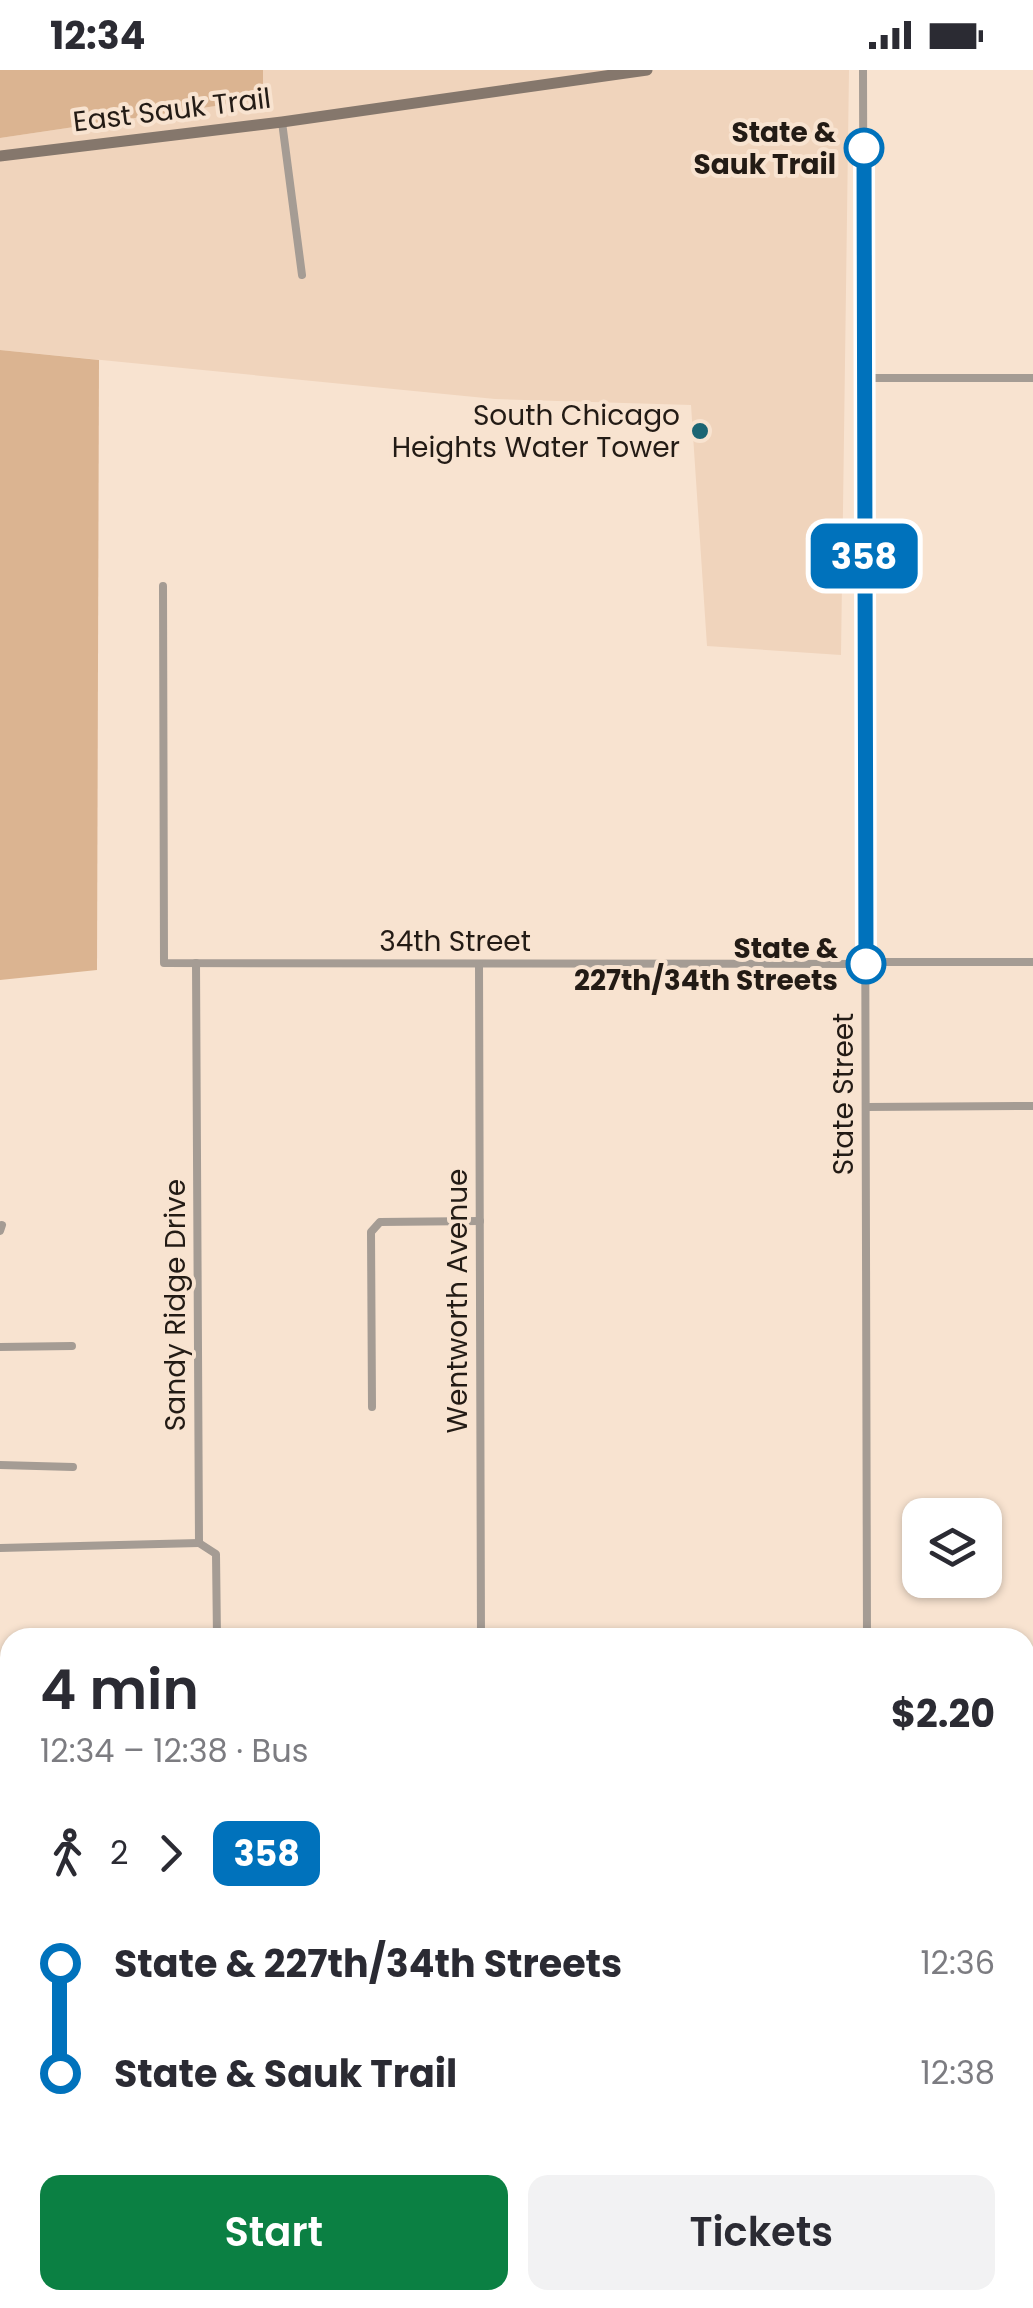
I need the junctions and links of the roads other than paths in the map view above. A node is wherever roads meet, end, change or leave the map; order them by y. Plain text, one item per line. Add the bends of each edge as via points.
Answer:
1 (646, 70) edge
2 (863, 70) edge
3 (282, 122) junction
4 (0, 156) edge
5 (302, 275) dead end
6 (864, 378) junction
7 (1033, 378) edge
8 (163, 586) dead end
9 (1033, 962) edge
10 (196, 963) junction
11 (866, 963) junction
12 (479, 964) junction
13 (1033, 1106) edge
14 (866, 1107) junction
15 (480, 1221) junction
16 (72, 1346) dead end
17 (0, 1347) edge
18 (372, 1408) dead end
19 (0, 1465) edge
20 (73, 1468) dead end
21 (199, 1543) junction
22 (0, 1548) edge
23 (217, 1628) edge
24 (481, 1628) edge
25 (867, 1628) edge

1 - 3 main road, East Sauk Trail
2 - 6 street, State Street
3 - 4 main road, East Sauk Trail
3 - 5 street
6 - 7 street
6 - 11 street, State Street
8 - 10 street, 34th Street via 164,963
9 - 11 street, 34th Street
10 - 12 street, 34th Street
10 - 21 street, Sandy Ridge Drive
11 - 12 street, 34th Street
11 - 14 street, State Street
12 - 15 street, Wentworth Avenue
13 - 14 street
14 - 25 street, State Street
15 - 18 street via 380,1222 370,1232
15 - 24 street, Wentworth Avenue
16 - 17 street
19 - 20 street
21 - 22 street
21 - 23 street, Sandy Ridge Drive via 216,1554

